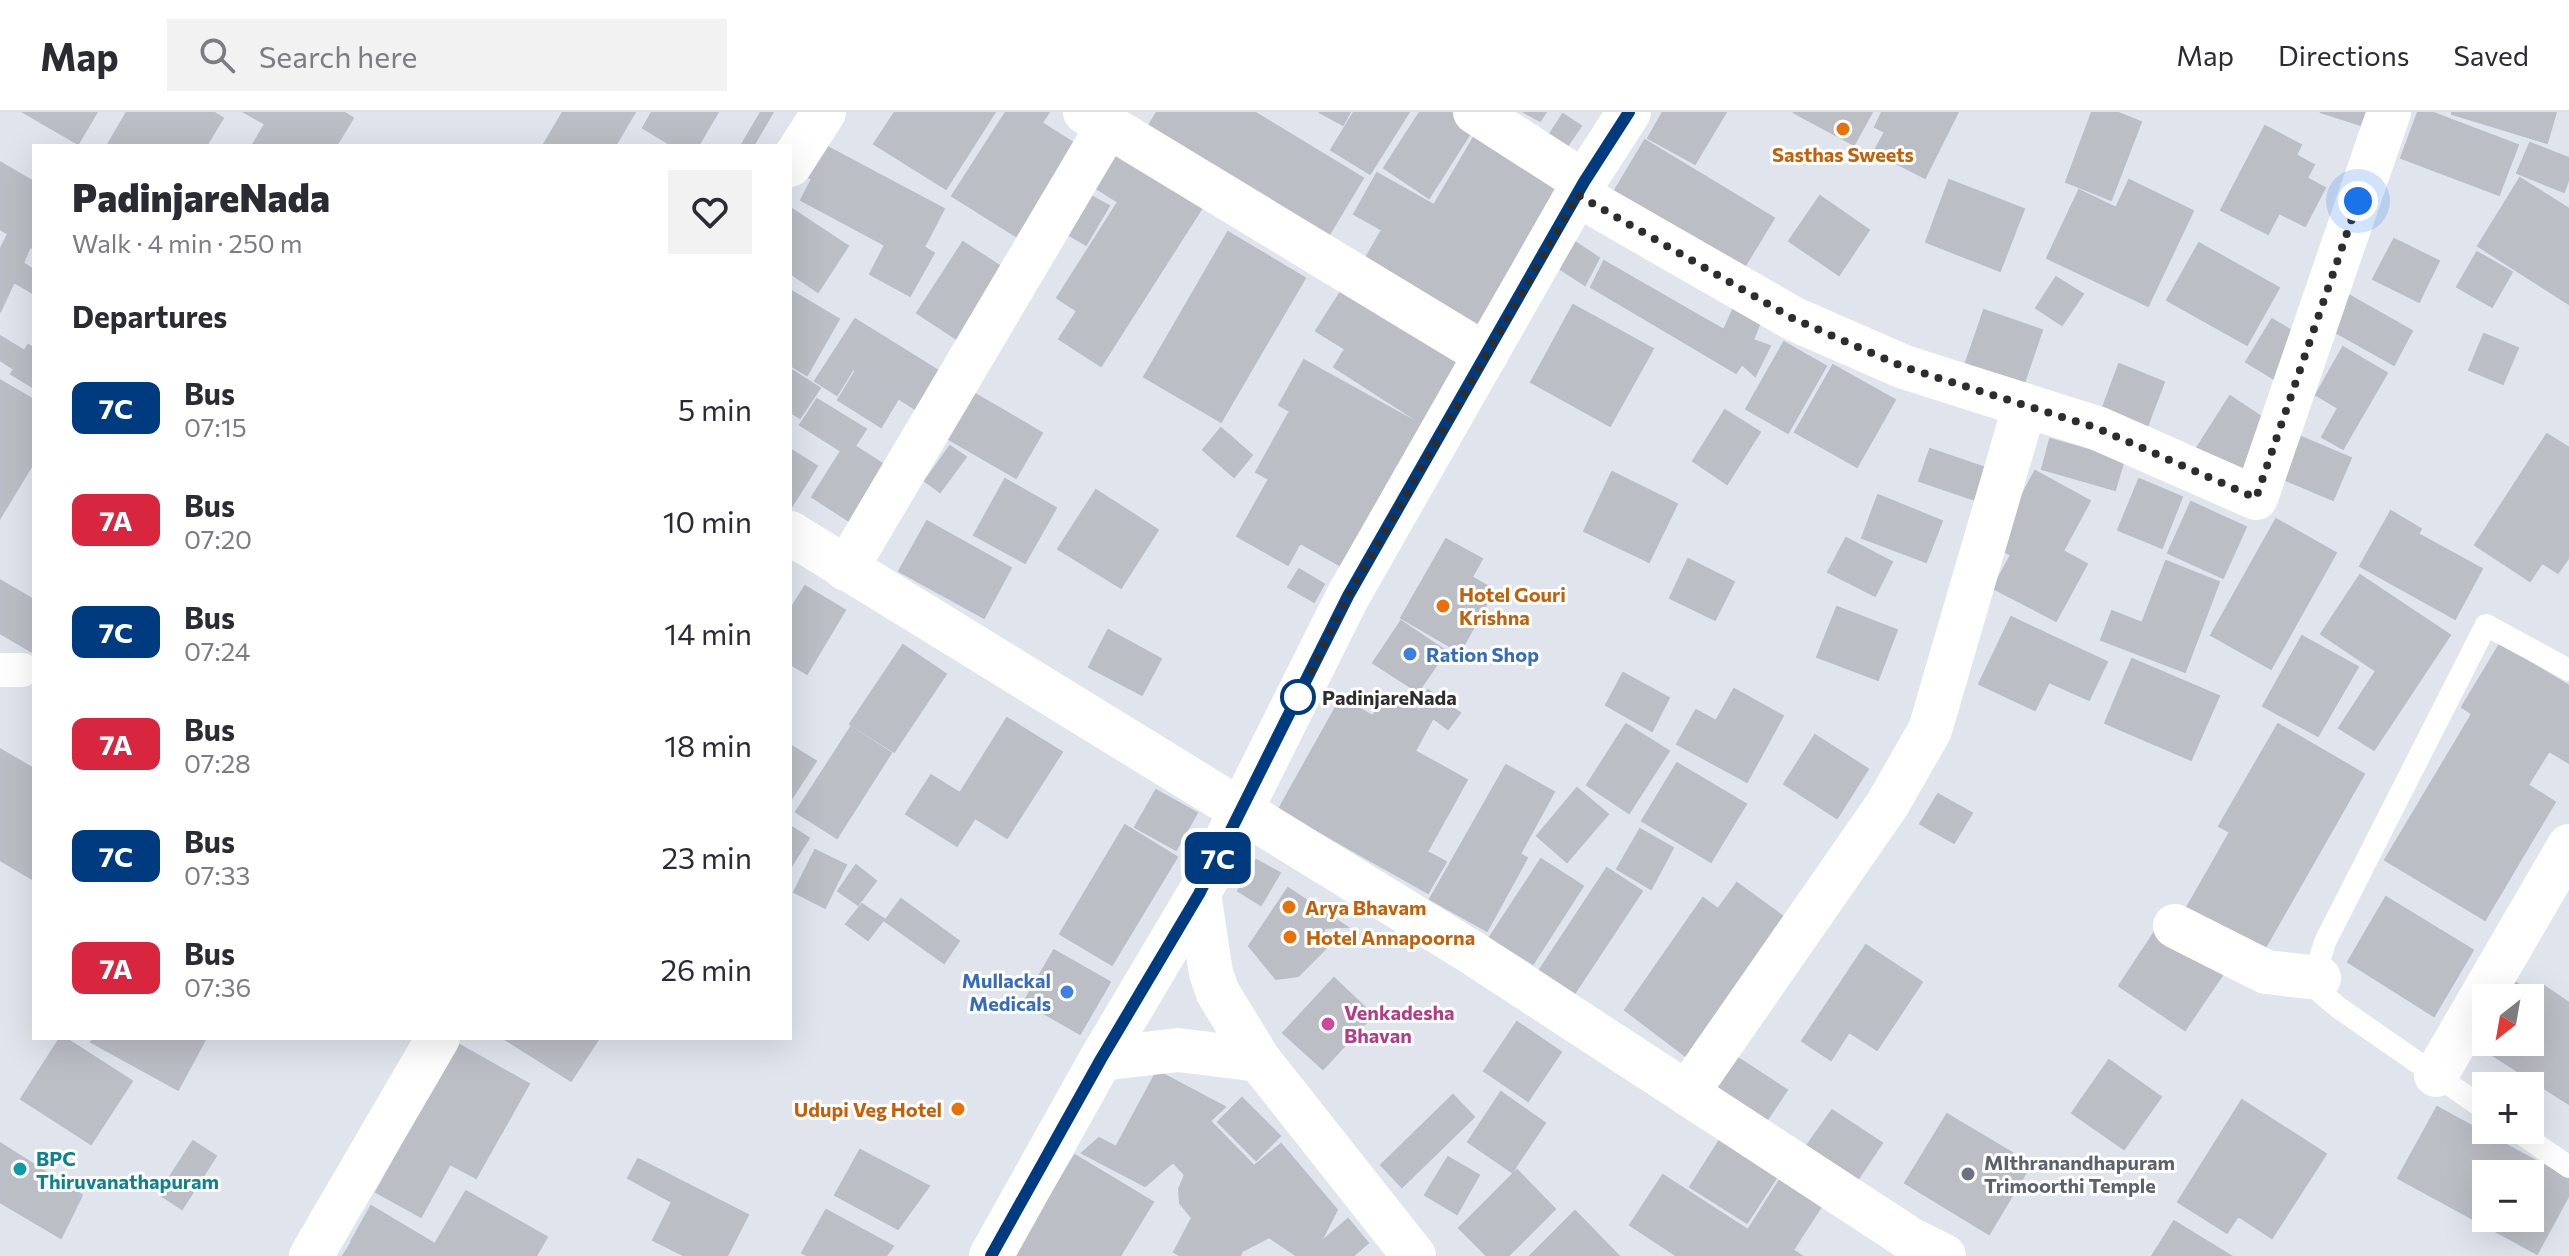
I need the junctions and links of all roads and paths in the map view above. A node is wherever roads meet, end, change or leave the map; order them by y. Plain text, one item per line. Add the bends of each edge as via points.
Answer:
1 (824, 112) edge
2 (1475, 112) edge
3 (1629, 112) edge
4 (2389, 112) edge
5 (1096, 119) edge
6 (792, 162) edge
7 (1581, 189) junction
8 (1486, 355) junction
9 (2025, 405) junction
10 (792, 534) edge
11 (846, 569) junction
12 (2569, 670) edge
13 (1242, 810) junction
14 (2569, 846) edge
15 (1199, 894) junction
16 (2175, 926) dead end
17 (2319, 978) junction
18 (437, 1040) edge
19 (1101, 1059) junction
20 (1259, 1060) junction
21 (2436, 1075) junction
22 (1687, 1093) junction
23 (2472, 1100) edge
24 (2536, 1144) edge
25 (2569, 1167) edge
26 (311, 1256) edge
27 (991, 1256) edge
28 (1414, 1256) edge
29 (1944, 1256) edge

1 - 6 street
2 - 7 street
3 - 7 street
4 - 9 street via 2256,498 2097,428
5 - 8 street
5 - 11 street
7 - 8 street
7 - 9 street via 1794,319 1904,367
8 - 13 street via 1348,596
9 - 22 street via 1930,730 1887,805
10 - 11 street
11 - 13 street
12 - 17 lane via 2486,625 2325,942
13 - 15 street
13 - 22 street
14 - 21 street
15 - 19 street
15 - 20 street via 1218,993
16 - 17 street via 2266,972
17 - 21 lane via 2321,993 2339,1008
18 - 26 street
19 - 20 street via 1178,1050
19 - 27 street
20 - 28 street
21 - 23 lane
22 - 29 street
24 - 25 lane

